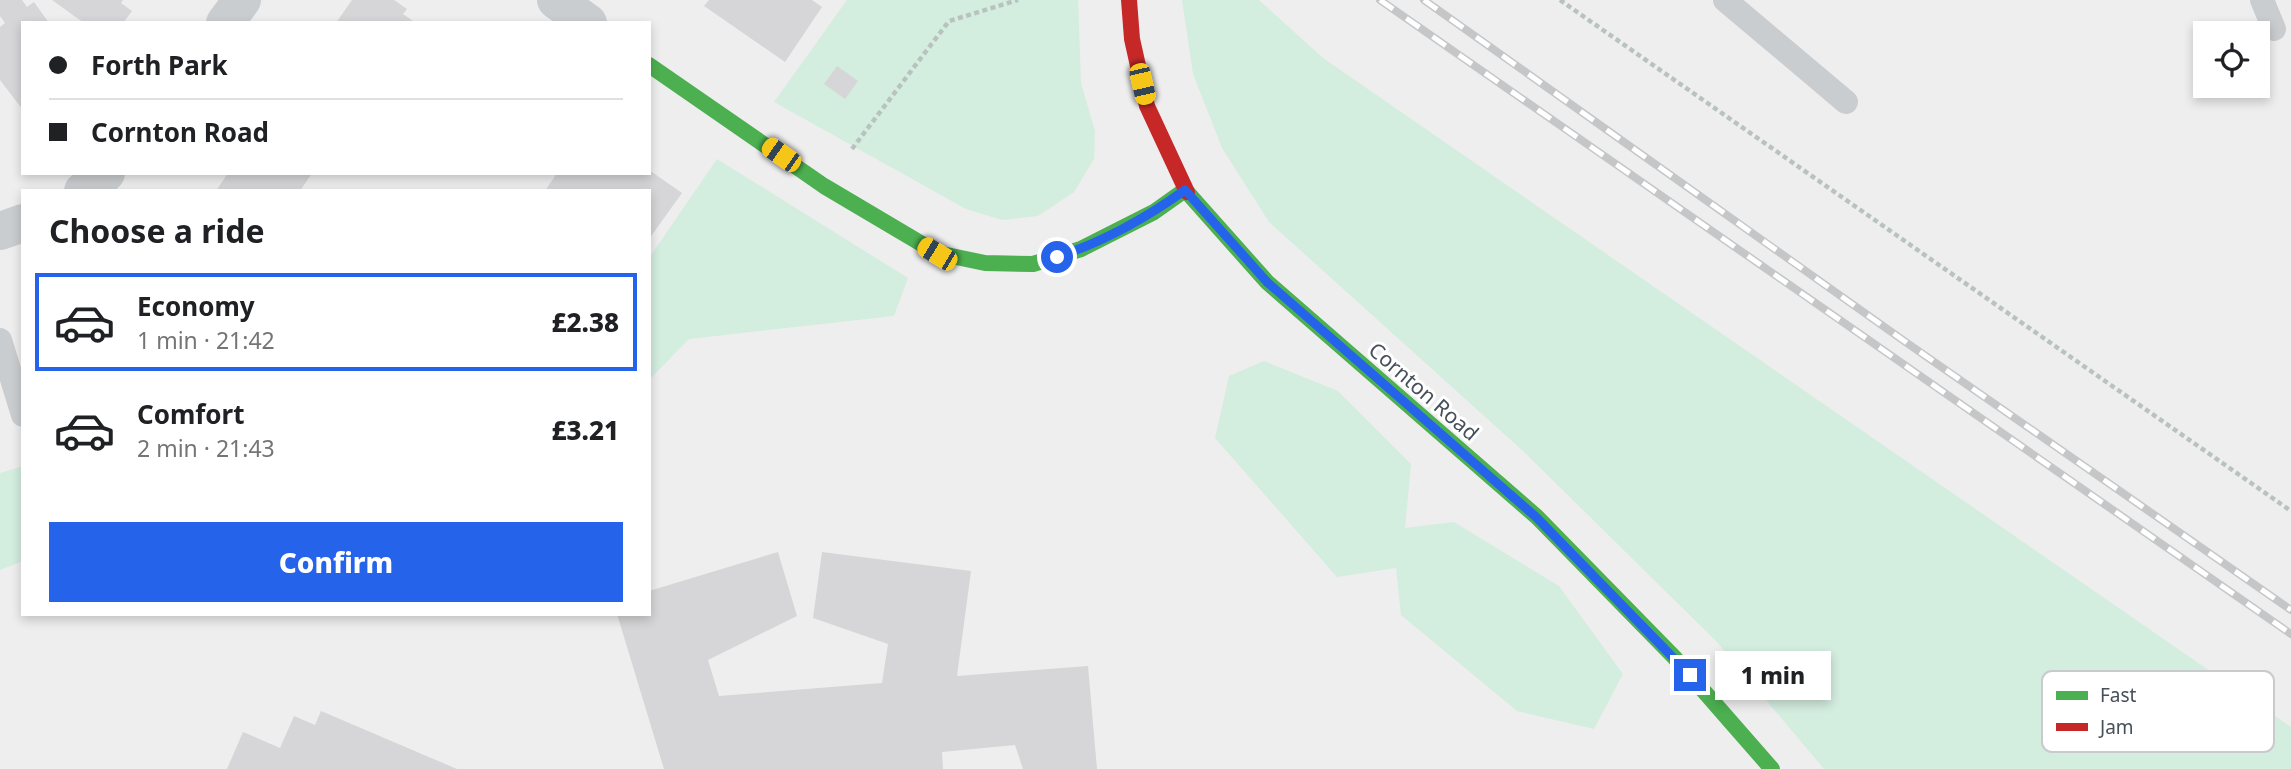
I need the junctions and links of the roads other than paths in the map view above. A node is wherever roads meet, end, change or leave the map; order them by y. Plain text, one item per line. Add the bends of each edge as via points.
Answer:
1 (242, 0) edge
2 (555, 0) edge
3 (1129, 0) edge
4 (1725, 0) edge
5 (2262, 0) edge
6 (226, 21) edge
7 (586, 21) edge
8 (2274, 29) dead end
9 (651, 66) edge
10 (1846, 102) dead end
11 (103, 175) edge
12 (86, 189) edge
13 (1185, 190) junction
14 (21, 224) edge
15 (0, 231) edge
16 (0, 340) edge
17 (21, 408) edge
18 (1772, 769) edge

1 - 6 street
2 - 7 street
3 - 13 main road, Cornton Road via 1132,39 1147,106
4 - 10 lane
5 - 8 lane
9 - 13 main road via 824,186 937,254 985,263 1033,264 1081,249 1154,212
11 - 12 street
13 - 18 main road, Cornton Road via 1267,282 1536,517 1674,657
14 - 15 street
16 - 17 lane

